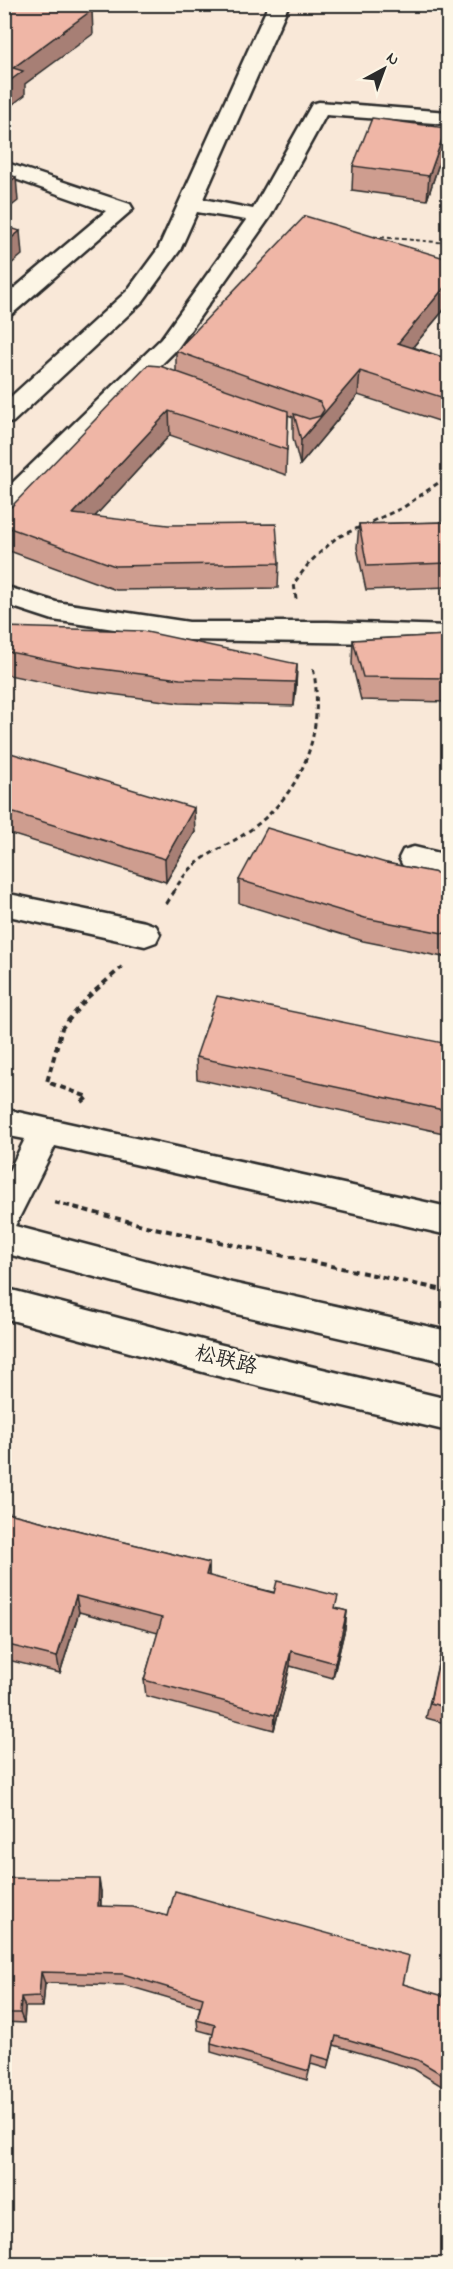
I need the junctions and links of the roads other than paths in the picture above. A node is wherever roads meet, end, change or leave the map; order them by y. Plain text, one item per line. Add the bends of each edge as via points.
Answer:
1 (279, 4) edge
2 (448, 118) edge
3 (4, 168) edge
4 (190, 204) junction
5 (260, 217) junction
6 (4, 309) edge
7 (4, 417) edge
8 (4, 506) edge
9 (4, 595) edge
10 (448, 635) edge
11 (414, 858) dead end
12 (448, 866) edge
13 (4, 904) edge
14 (145, 934) road end
15 (4, 1122) edge
16 (46, 1130) junction
17 (10, 1204) edge
18 (448, 1221) edge
19 (4, 1238) edge
20 (4, 1303) edge
21 (448, 1347) edge
22 (448, 1415) edge

1 - 4 street
2 - 5 street via 320,108
3 - 6 street via 122,209
4 - 5 street
4 - 7 street via 169,250 135,296
5 - 8 street via 169,344 151,377
9 - 10 street via 52,611 189,631
11 - 12 street
13 - 14 street
15 - 16 street
16 - 17 street
16 - 18 street
19 - 21 street via 232,1298
20 - 22 street, 松联路

